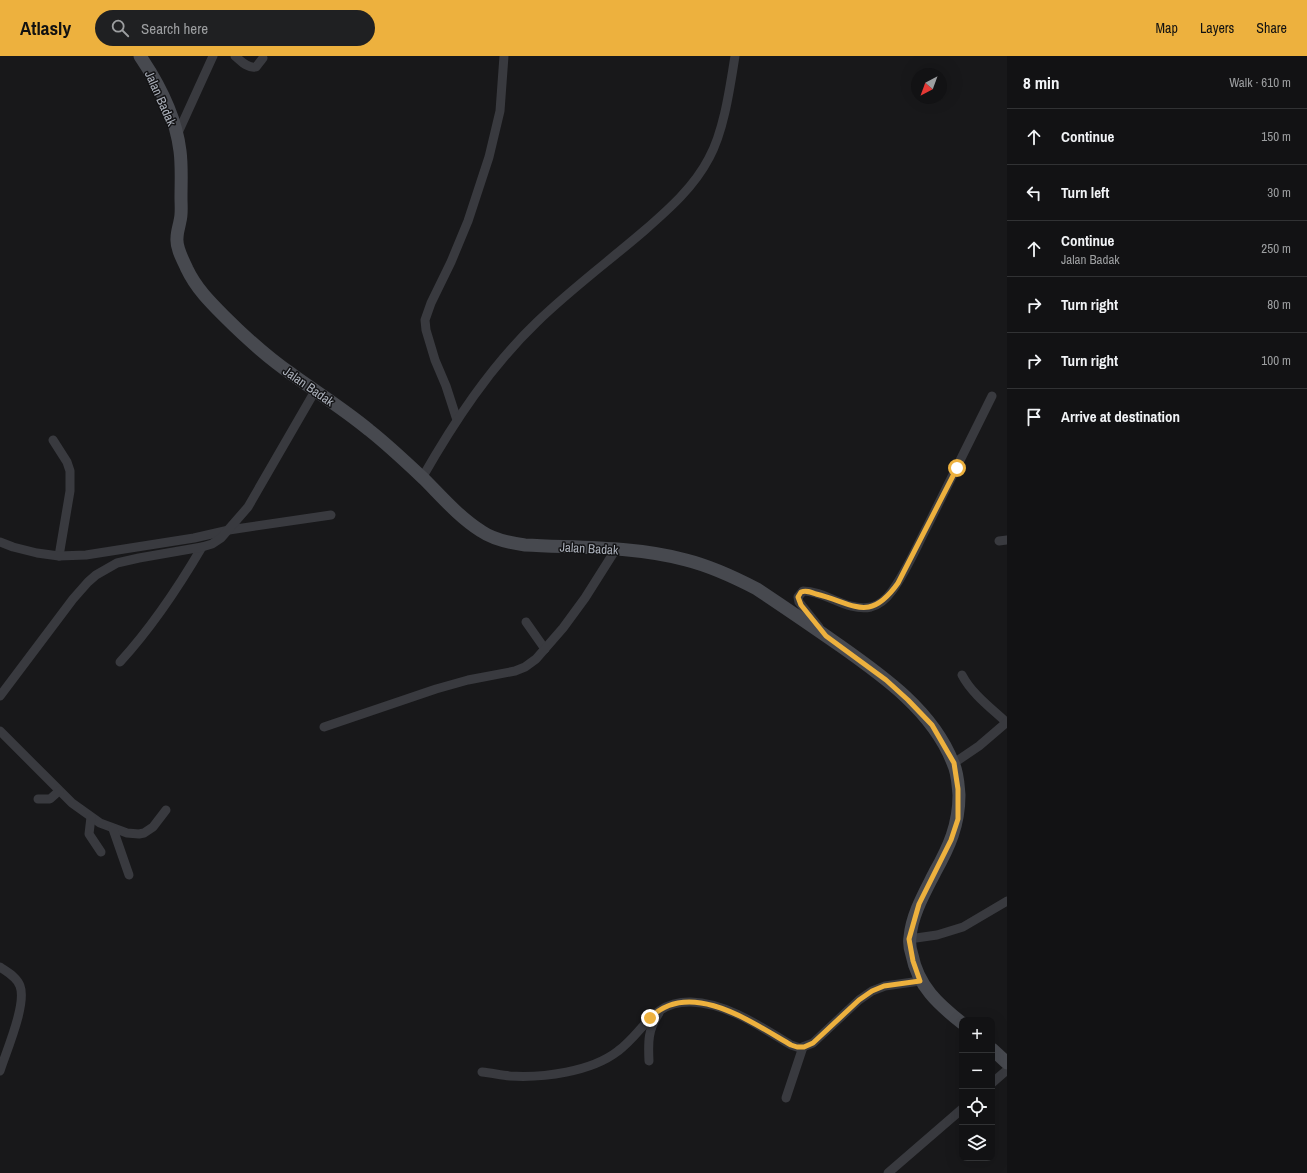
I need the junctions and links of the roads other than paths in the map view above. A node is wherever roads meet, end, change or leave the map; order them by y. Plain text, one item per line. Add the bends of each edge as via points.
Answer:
1 (140, 56) edge
2 (213, 56) edge
3 (235, 56) edge
4 (504, 56) edge
5 (510, 56) edge
6 (735, 56) edge
7 (263, 58) dead end
8 (503, 71) junction
9 (177, 135) junction
10 (316, 391) junction
11 (992, 396) dead end
12 (457, 420) junction
13 (53, 440) dead end
14 (422, 478) junction
15 (331, 515) dead end
16 (229, 530) junction
17 (0, 542) edge
18 (202, 547) junction
19 (616, 549) junction
20 (59, 556) junction
21 (526, 622) dead end
22 (826, 636) junction
23 (545, 649) junction
24 (120, 662) dead end
25 (962, 675) dead end
26 (0, 696) edge
27 (1007, 722) edge
28 (324, 727) dead end
29 (0, 731) edge
30 (954, 763) junction
31 (59, 791) junction
32 (38, 799) dead end
33 (166, 810) dead end
34 (91, 817) junction
35 (113, 829) junction
36 (101, 852) dead end
37 (129, 875) dead end
38 (1007, 901) edge
39 (909, 939) junction
40 (0, 967) edge
41 (920, 981) junction
42 (662, 1008) junction
43 (959, 1021) edge
44 (804, 1047) junction
45 (995, 1052) edge
46 (649, 1061) dead end
47 (1007, 1063) edge
48 (1007, 1070) edge
49 (0, 1071) edge
50 (482, 1072) dead end
51 (995, 1080) edge
52 (786, 1098) dead end
53 (959, 1112) edge
54 (888, 1173) edge

1 - 9 street, Jalan Badak via 169,109
2 - 9 street
3 - 7 street via 252,68
4 - 8 street
5 - 8 street
6 - 12 street via 715,147 702,170 669,208 537,321 517,342
8 - 12 street via 500,111 487,164 468,221 425,320 435,360
9 - 10 street, Jalan Badak via 180,152 181,219 177,238 194,284 253,344
10 - 14 street, Jalan Badak via 369,429
10 - 16 street via 248,507
11 - 22 street via 898,583 886,598 871,607 859,608 806,591 800,594 799,602
12 - 14 street
13 - 20 street via 68,462 70,471 70,491
14 - 19 street, Jalan Badak via 462,517 494,538 512,544
15 - 16 street
16 - 18 street via 217,542
16 - 20 street via 114,551
17 - 20 street
18 - 24 street via 168,602
18 - 26 street via 117,563 96,575 68,605
19 - 22 street, Jalan Badak via 661,554 715,569 756,589
19 - 23 street via 585,598
21 - 23 street
22 - 30 street, Jalan Badak via 886,680 908,700 932,725
23 - 28 street via 531,663 515,671 436,689
25 - 27 street via 968,686
27 - 30 street
29 - 31 street
30 - 39 street, Jalan Badak via 958,789 958,819 919,904
31 - 32 street via 50,799
31 - 34 street
33 - 35 street via 153,827 144,833 133,834
34 - 35 street
34 - 36 street via 89,834
35 - 37 street
38 - 39 street via 963,927
39 - 41 street, Jalan Badak
40 - 49 street via 18,982 22,996
41 - 43 street, Jalan Badak via 938,1003
41 - 44 street via 884,986 872,991 813,1043
42 - 44 street via 691,1002 711,1005 729,1010 791,1045
42 - 46 street via 648,1039
42 - 50 street via 618,1052 578,1069 528,1076
44 - 52 street
45 - 47 street
48 - 51 street
53 - 54 street

